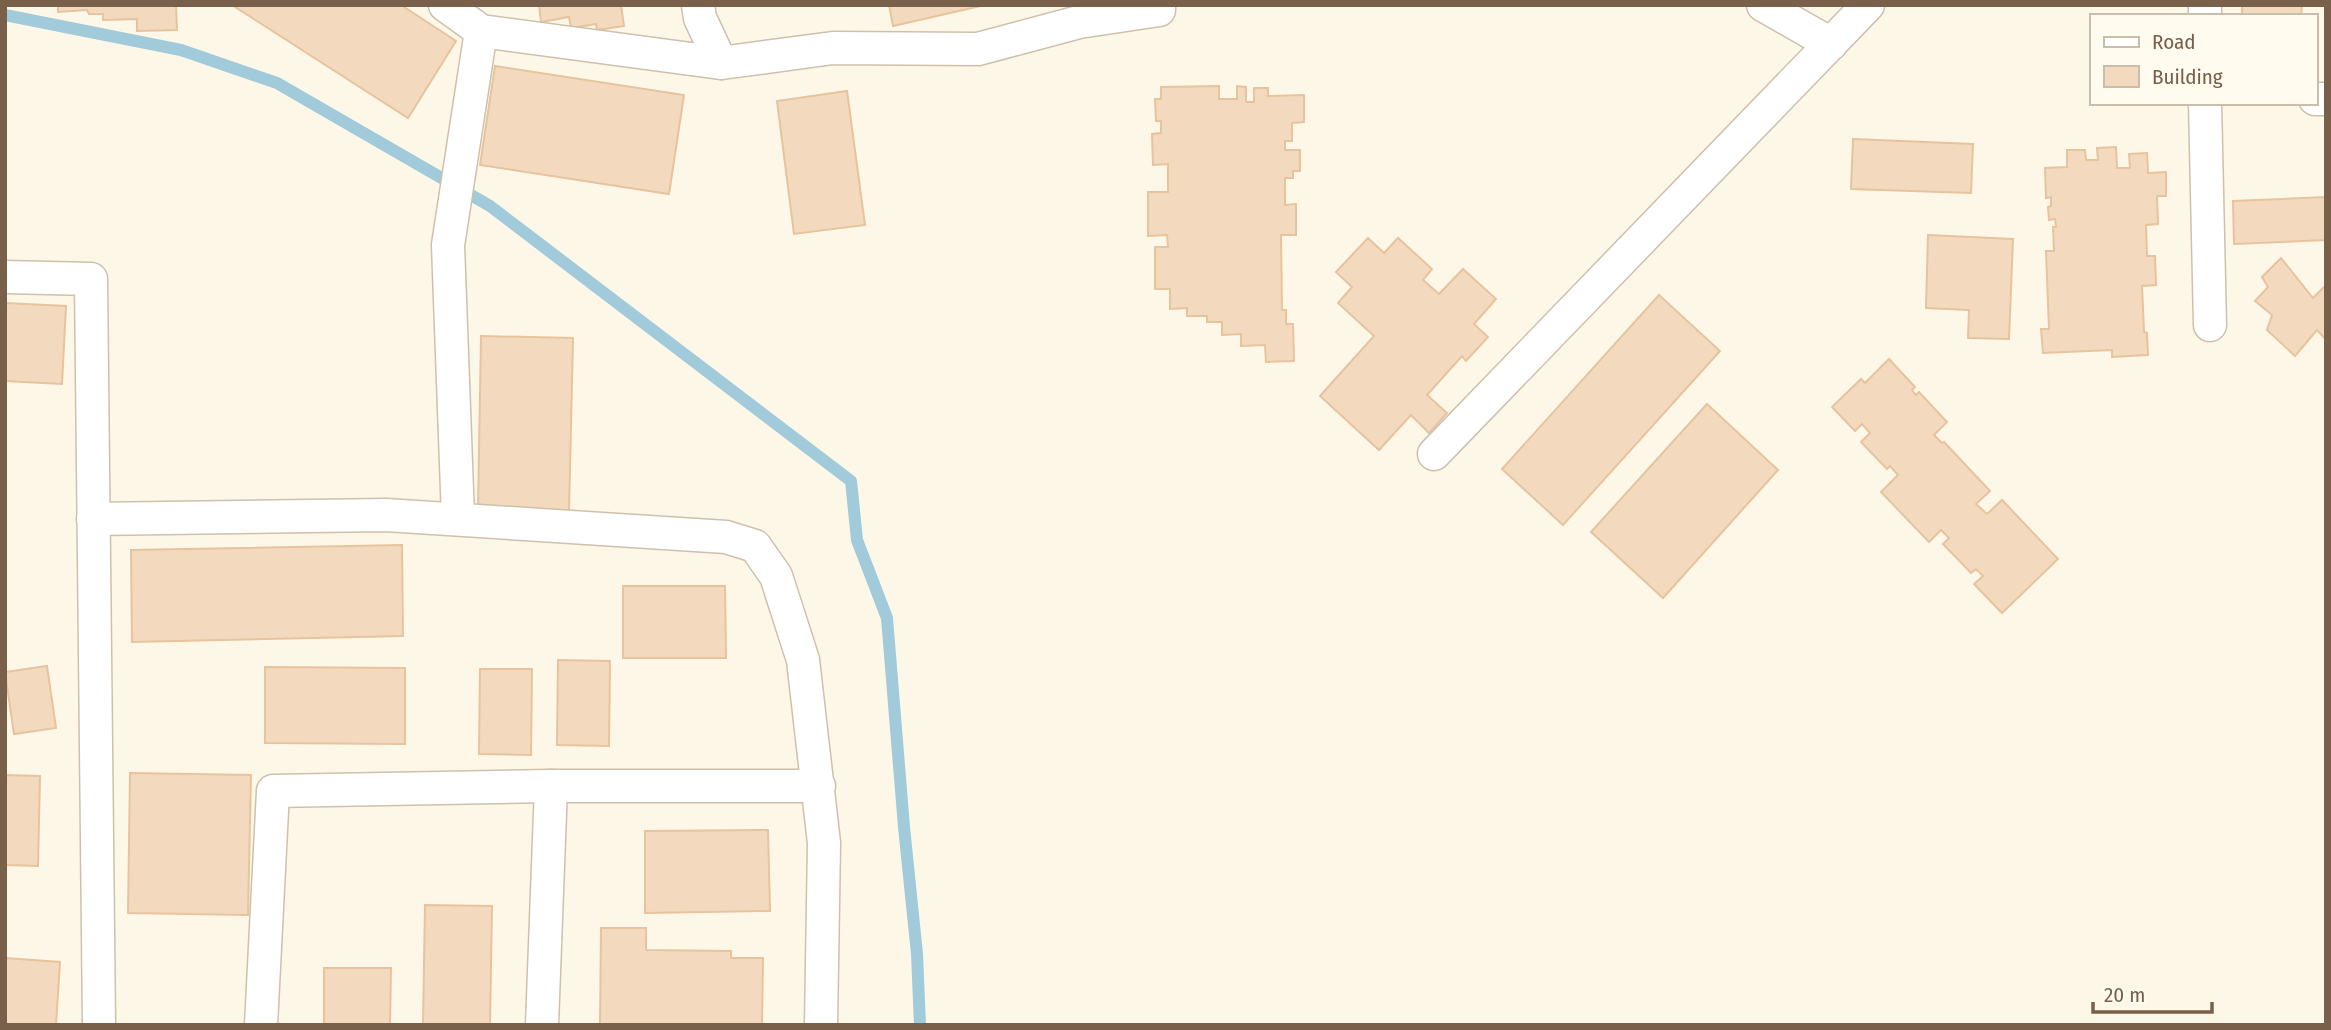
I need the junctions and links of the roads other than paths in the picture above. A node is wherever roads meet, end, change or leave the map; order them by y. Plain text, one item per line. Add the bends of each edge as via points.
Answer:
1 (445, 5) edge
2 (698, 5) edge
3 (1159, 5) edge
4 (1763, 5) edge
5 (1868, 5) edge
6 (481, 31) junction
7 (1831, 44) junction
8 (721, 62) junction
9 (2205, 105) edge
10 (5, 277) edge
11 (2210, 325) dead end
12 (1434, 454) dead end
13 (458, 518) junction
14 (93, 519) junction
15 (551, 786) junction
16 (819, 786) junction
17 (99, 1025) edge
18 (261, 1025) edge
19 (542, 1025) edge
20 (821, 1025) edge

1 - 6 street
2 - 8 street
3 - 8 street via 1159,10 1079,22 978,49 834,48
4 - 7 street
5 - 7 street
6 - 8 street
6 - 13 street via 448,245
7 - 12 street
9 - 11 street
10 - 14 street via 91,279
13 - 14 street
13 - 16 street via 726,537 755,547 776,576 803,660
14 - 17 street
15 - 16 street
15 - 18 street via 273,791
15 - 19 street
16 - 20 street via 824,843

